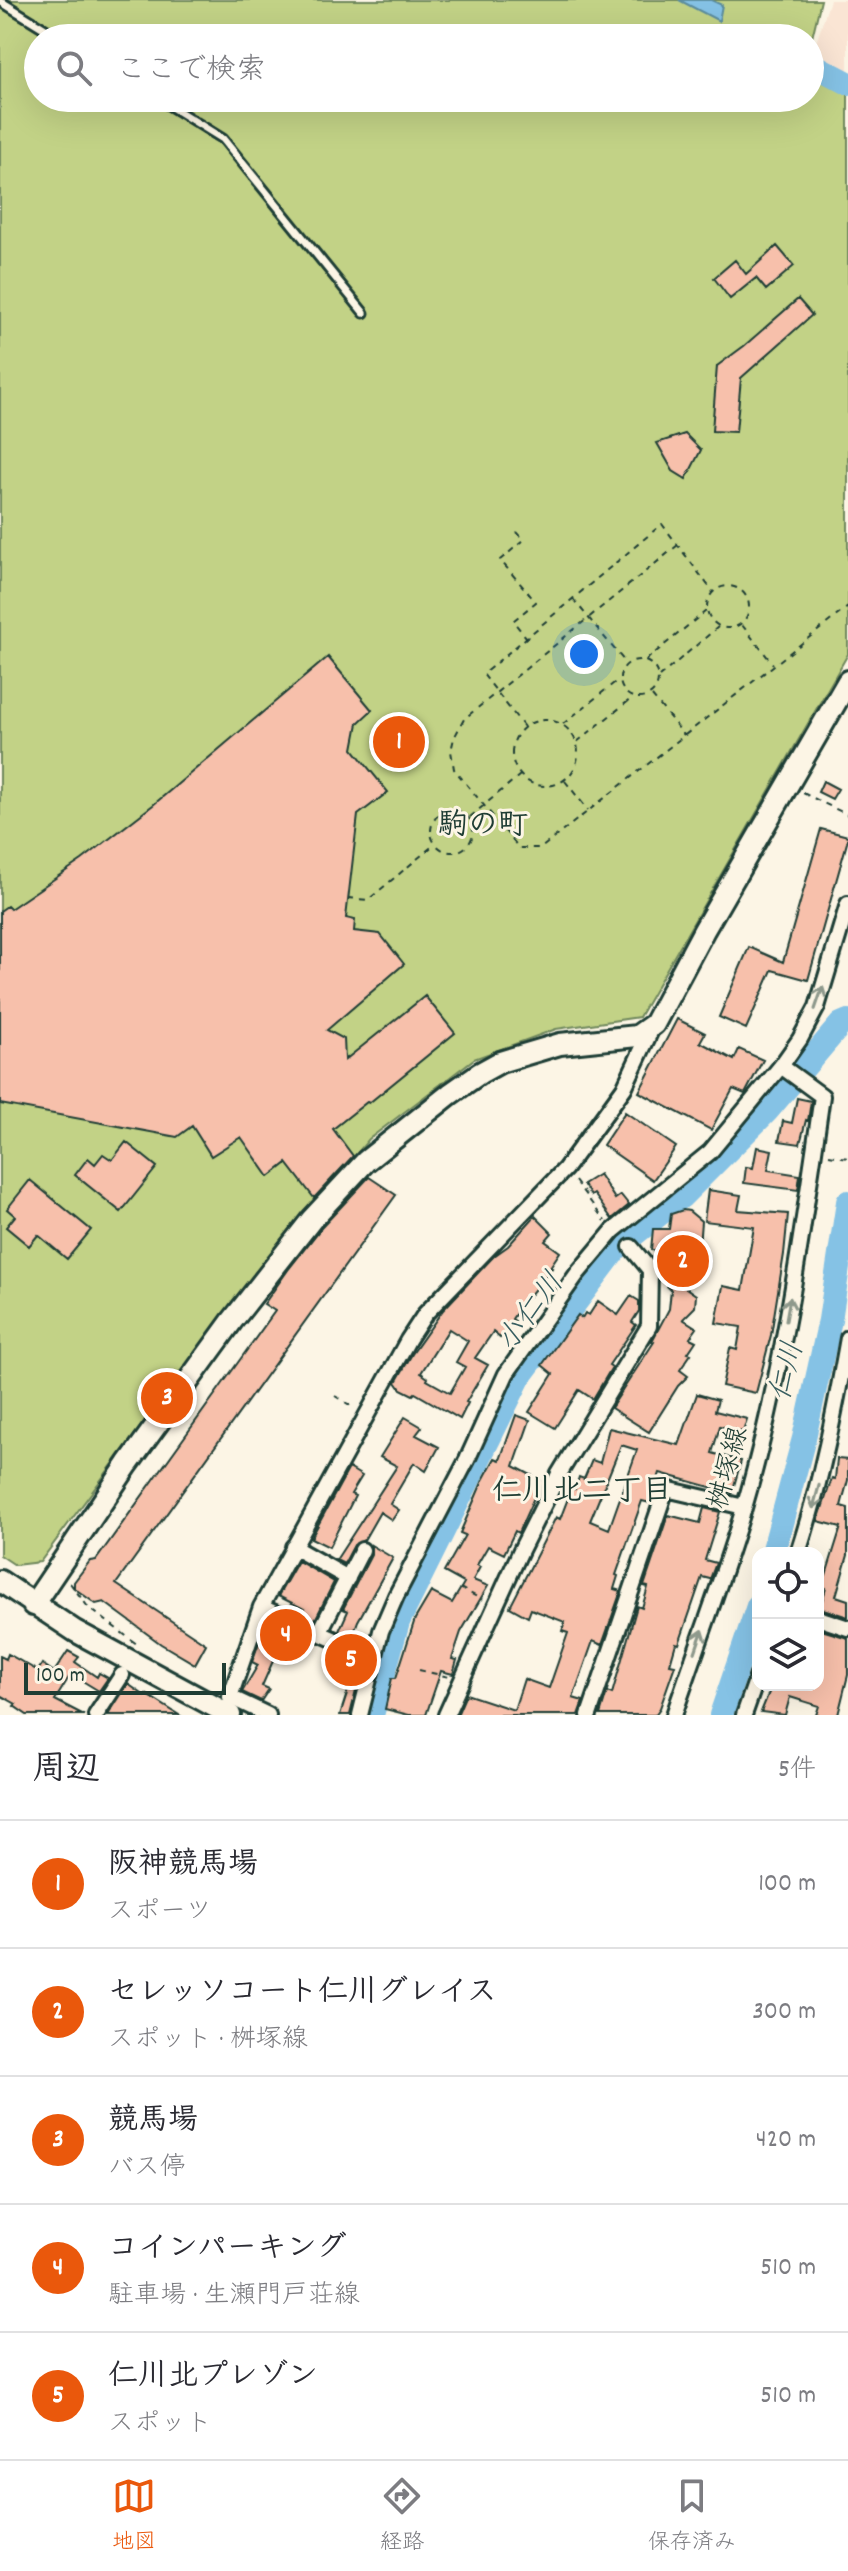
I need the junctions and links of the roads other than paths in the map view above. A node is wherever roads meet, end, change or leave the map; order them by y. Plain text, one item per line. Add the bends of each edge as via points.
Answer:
1 (0, 1) edge
2 (37, 24) edge
3 (180, 112) edge
4 (364, 313) dead end
5 (848, 681) edge
6 (848, 904) edge
7 (654, 1024) junction
8 (784, 1067) junction
9 (631, 1247) dead end
10 (848, 1338) edge
11 (744, 1507) junction
12 (293, 1547) junction
13 (800, 1547) edge
14 (362, 1550) dead end
15 (348, 1578) junction
16 (0, 1581) edge
17 (33, 1605) junction
18 (261, 1607) junction
19 (821, 1619) edge
20 (848, 1628) edge
21 (122, 1675) dead end
22 (752, 1691) edge
23 (96, 1715) edge
24 (230, 1715) edge
25 (268, 1715) edge
26 (360, 1715) edge
27 (446, 1715) edge
28 (589, 1715) edge
29 (674, 1715) edge
30 (744, 1715) edge

1 - 2 lane
3 - 4 lane via 223,139
5 - 7 street
8 -> 6 street via 817,1007
7 - 12 street via 624,1088 565,1169 425,1314
7 - 17 street via 637,1036 560,1044 500,1062 366,1161 312,1219 232,1321
11 -> 8 street, 桝塚線 via 777,1372 822,1096
8 - 26 street via 710,1152 613,1231 506,1374 381,1631
9 - 27 street via 650,1270 649,1326 559,1474
10 -> 13 street via 831,1436
11 - 28 street via 666,1489
29 -> 11 street, 桝塚線
12 - 15 street
12 - 18 street
14 - 15 street
15 - 18 street via 326,1636
16 - 17 street
17 - 24 street
18 - 25 street via 230,1697
19 - 20 street
21 - 23 street
22 - 30 street

